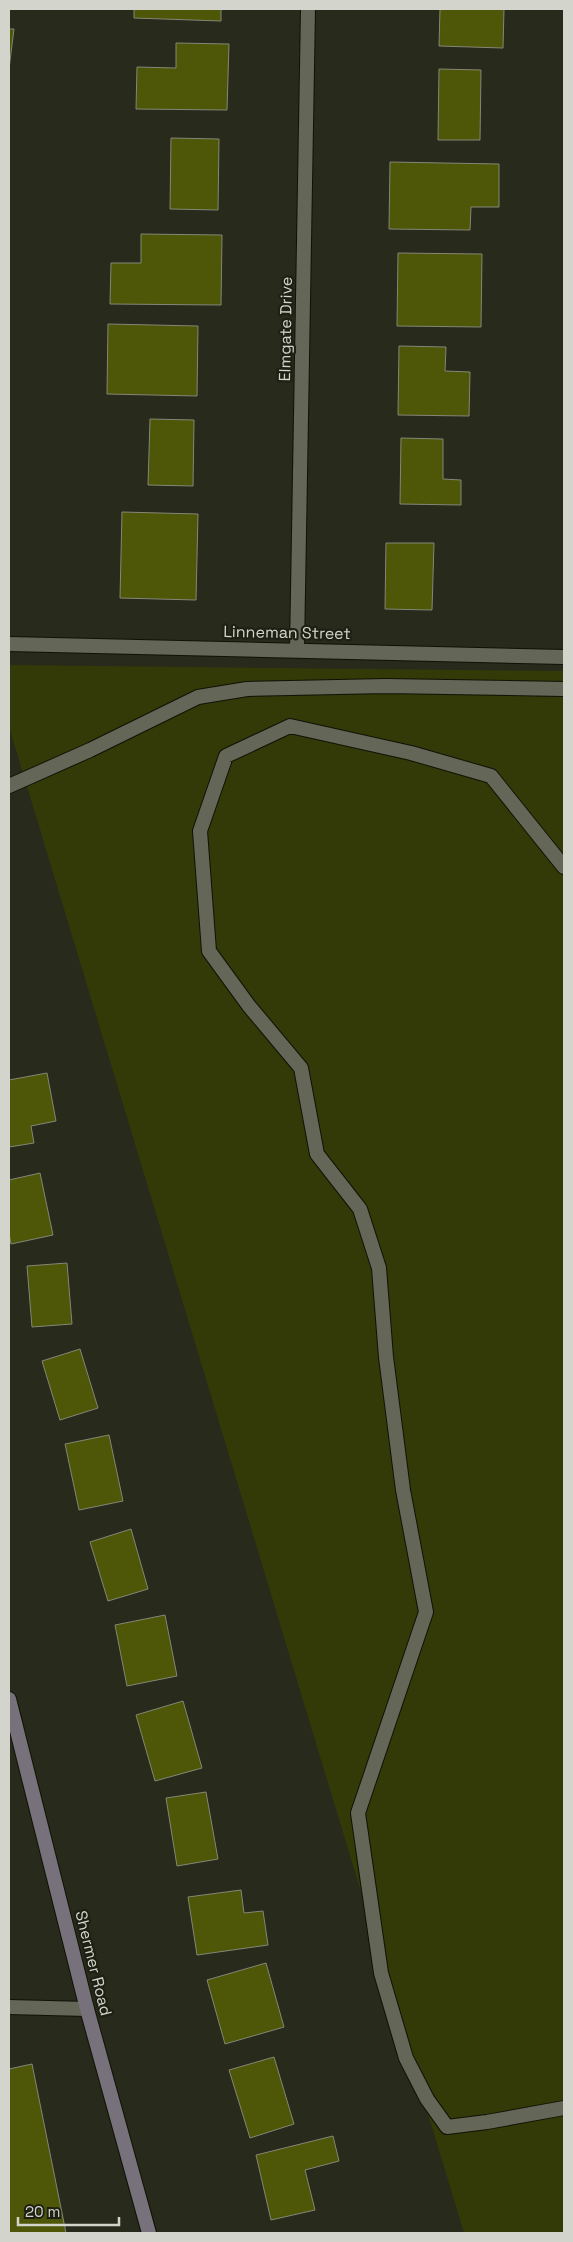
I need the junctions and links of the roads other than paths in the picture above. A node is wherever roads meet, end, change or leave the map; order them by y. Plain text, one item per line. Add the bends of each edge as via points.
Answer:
1 (308, 9) edge
2 (9, 644) edge
3 (297, 650) junction
4 (564, 657) edge
5 (564, 689) edge
6 (9, 786) edge
7 (564, 867) edge
8 (9, 1700) edge
9 (9, 2006) edge
10 (87, 2009) junction
11 (564, 2108) edge
12 (149, 2233) edge

1 - 3 street, Elmgate Drive
2 - 3 street, Linneman Street
3 - 4 street, Linneman Street
5 - 6 street via 386,686 237,690 198,698
7 - 11 street via 491,776 411,753 290,726 226,756 200,831 209,951 249,1006 301,1068 317,1154 360,1208 379,1268 386,1357 401,1471 426,1612 358,1813 381,1973 406,2058 427,2099 447,2127
8 - 10 main road, Shermer Road
9 - 10 street
10 - 12 main road, Shermer Road

